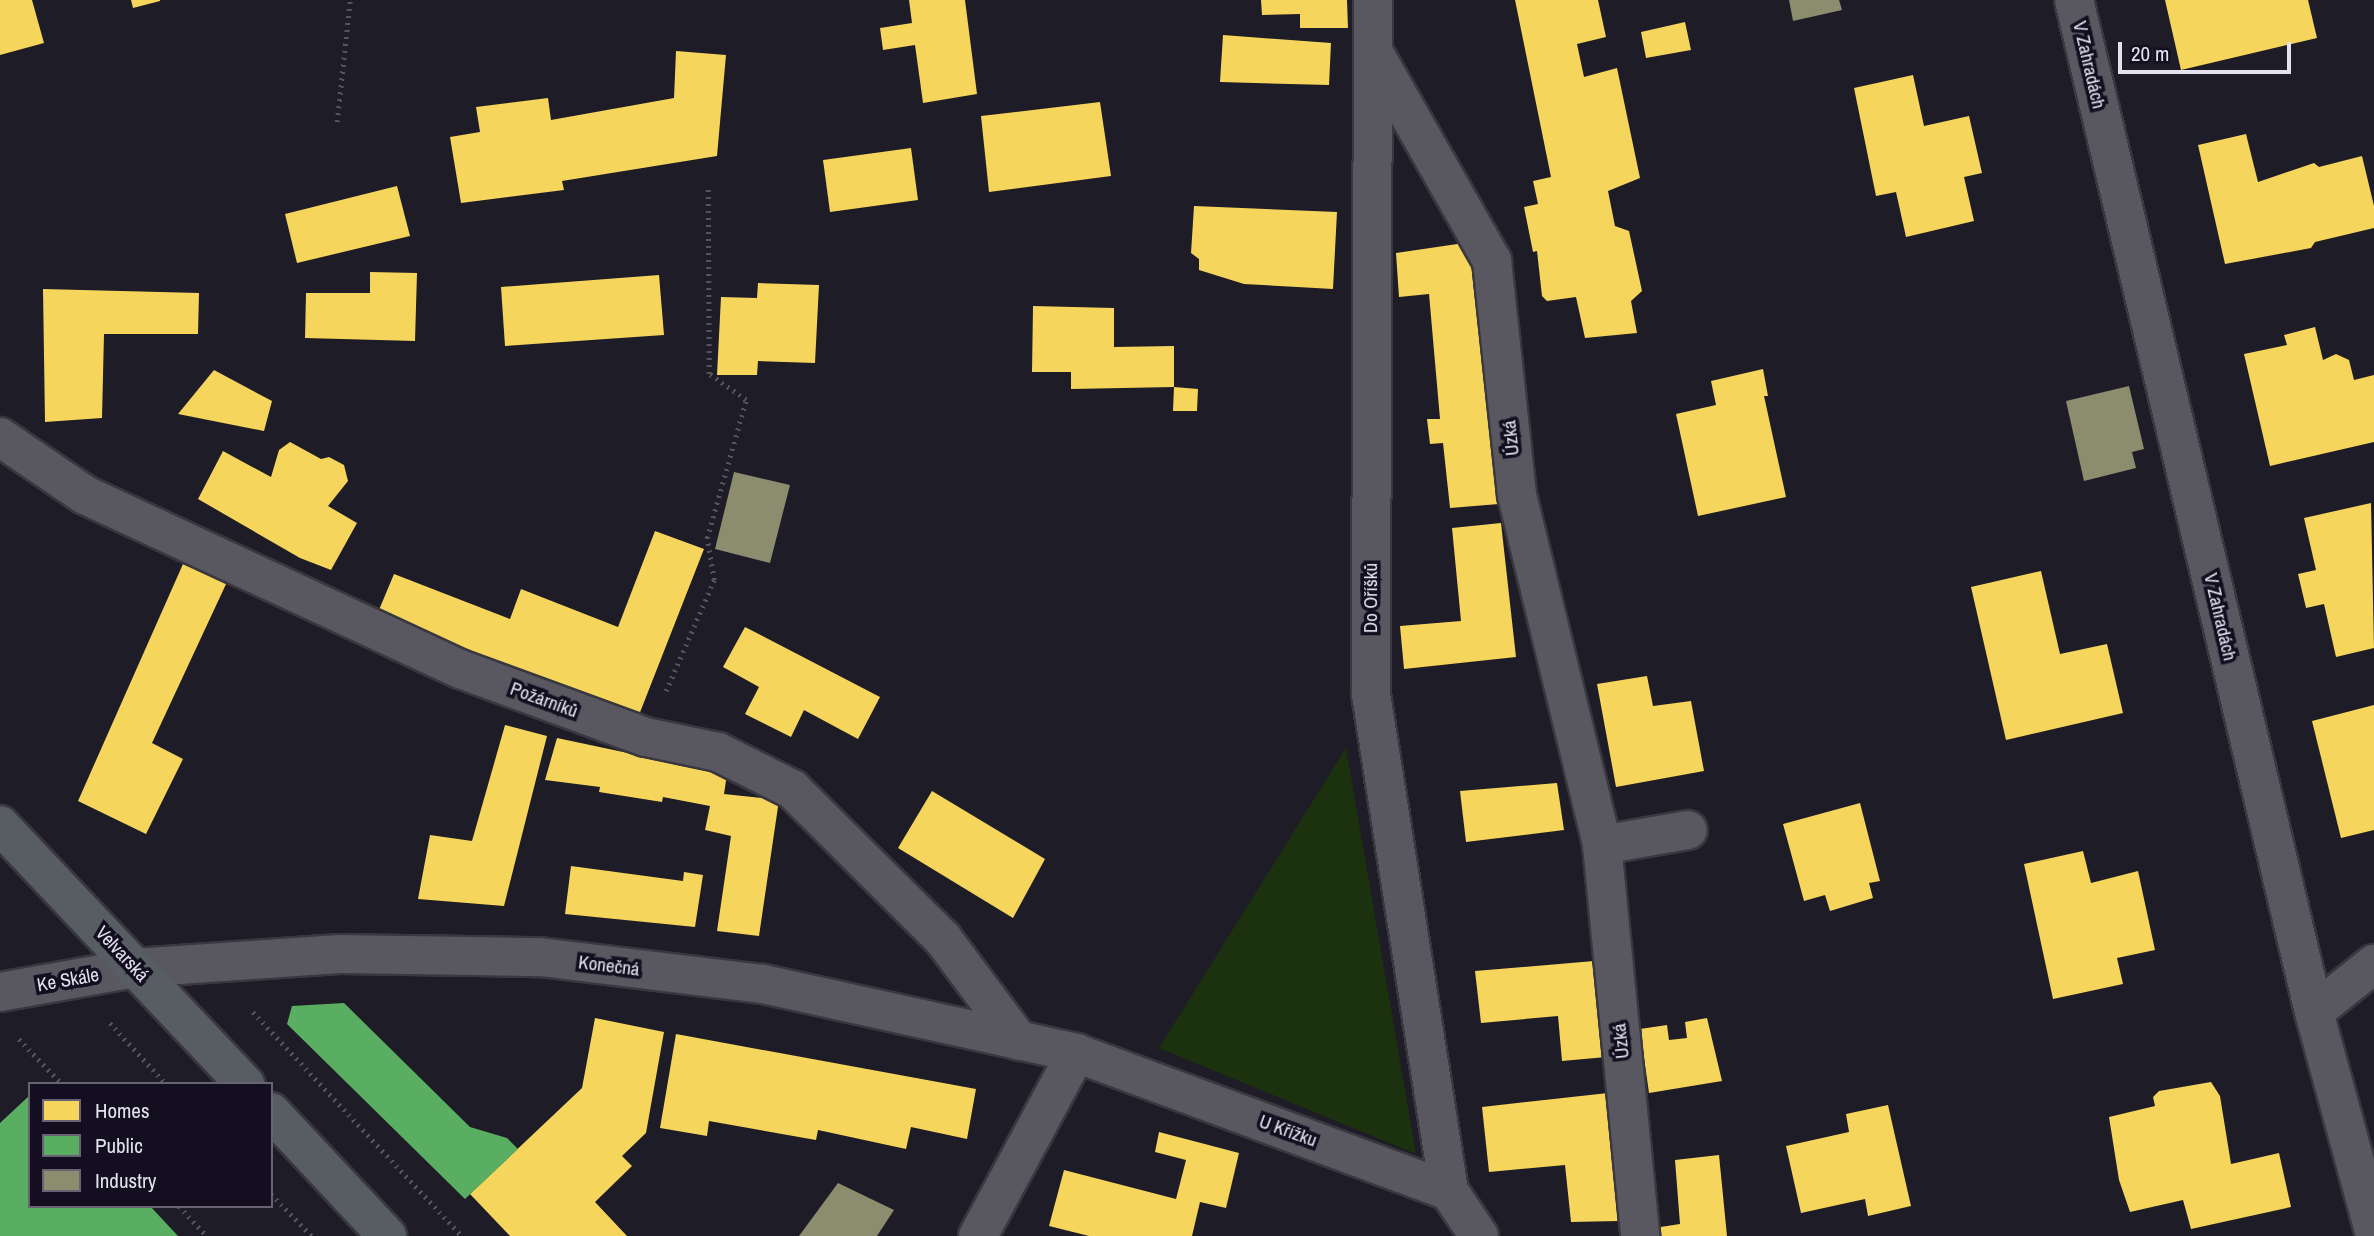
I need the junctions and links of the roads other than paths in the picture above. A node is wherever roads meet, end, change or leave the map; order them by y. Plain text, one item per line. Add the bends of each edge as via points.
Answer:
1 (1373, 0) edge
2 (2074, 0) edge
3 (1374, 53) junction
4 (0, 437) edge
5 (0, 825) edge
6 (1688, 830) dead end
7 (1602, 845) junction
8 (2374, 964) edge
9 (135, 968) junction
10 (0, 992) edge
11 (2314, 1012) junction
12 (1019, 1041) junction
13 (1076, 1053) junction
14 (243, 1082) edge
15 (273, 1114) edge
16 (1449, 1191) junction
17 (2374, 1231) edge
18 (387, 1236) edge
19 (978, 1236) edge
20 (1479, 1236) edge
21 (1640, 1236) edge

1 - 3 street, Do Oříšků
2 - 11 street, V Zahradách
3 - 7 street, Úzká via 1492,261 1517,495
3 - 16 street, Do Oříšků via 1371,694
4 - 12 street, Požárníků via 85,495 460,669 646,737 718,752 792,789 943,939
5 - 9 main road, Velvarská
6 - 7 street
7 - 21 street, Úzká
8 - 11 street
9 - 10 street, Ke Skále
9 - 12 street, Konečná via 340,954 540,957 763,984
9 - 14 main road, Velvarská
11 - 17 street, V Zahradách
12 - 13 street, Konečná
13 - 16 street, U Křížku
13 - 19 street
15 - 18 main road
16 - 20 street

